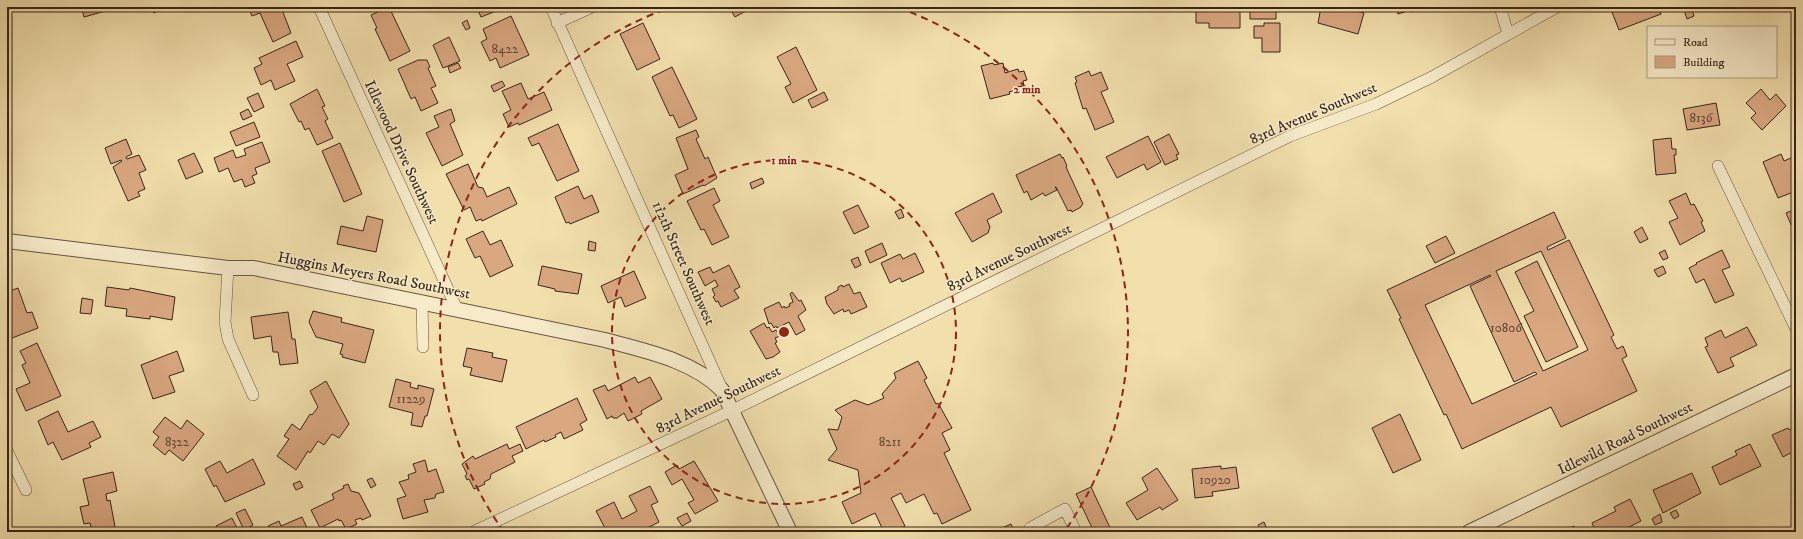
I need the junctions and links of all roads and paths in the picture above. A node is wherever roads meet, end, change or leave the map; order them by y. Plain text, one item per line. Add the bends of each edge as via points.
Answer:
1 (319, 7) edge
2 (551, 7) edge
3 (592, 7) edge
4 (1500, 7) edge
5 (1557, 7) edge
6 (557, 23) junction
7 (1508, 34) junction
8 (1718, 166) dead end
9 (7, 241) edge
10 (228, 268) junction
11 (422, 305) junction
12 (457, 309) junction
13 (1796, 329) edge
14 (423, 347) dead end
15 (1796, 375) edge
16 (722, 390) junction
17 (253, 395) dead end
18 (733, 410) junction
19 (7, 451) edge
20 (26, 490) dead end
21 (472, 532) edge
22 (790, 532) edge
23 (1033, 532) edge
24 (1076, 532) edge
25 (1469, 532) edge

1 - 12 street, Idlewood Drive Southwest
2 - 6 street, 112th Street Southwest
3 - 6 street
4 - 7 street
5 - 7 street, 83rd Avenue Southwest
6 - 16 street, 112th Street Southwest
7 - 18 street, 83rd Avenue Southwest via 1418,84 1376,104 1290,136
8 - 13 street
9 - 10 street, Huggins Meyers Road Southwest
10 - 11 street, Huggins Meyers Road Southwest via 254,268
10 - 17 street via 225,322 228,339
11 - 12 street, Huggins Meyers Road Southwest
11 - 14 street
12 - 16 street, Huggins Meyers Road Southwest via 605,340 658,355 705,376
15 - 25 street, Idlewild Road Southwest
16 - 18 street, 112th Street Southwest
18 - 21 street, 83rd Avenue Southwest
18 - 22 street, 112th Street Southwest
19 - 20 street
23 - 24 street via 1030,528 1065,509

